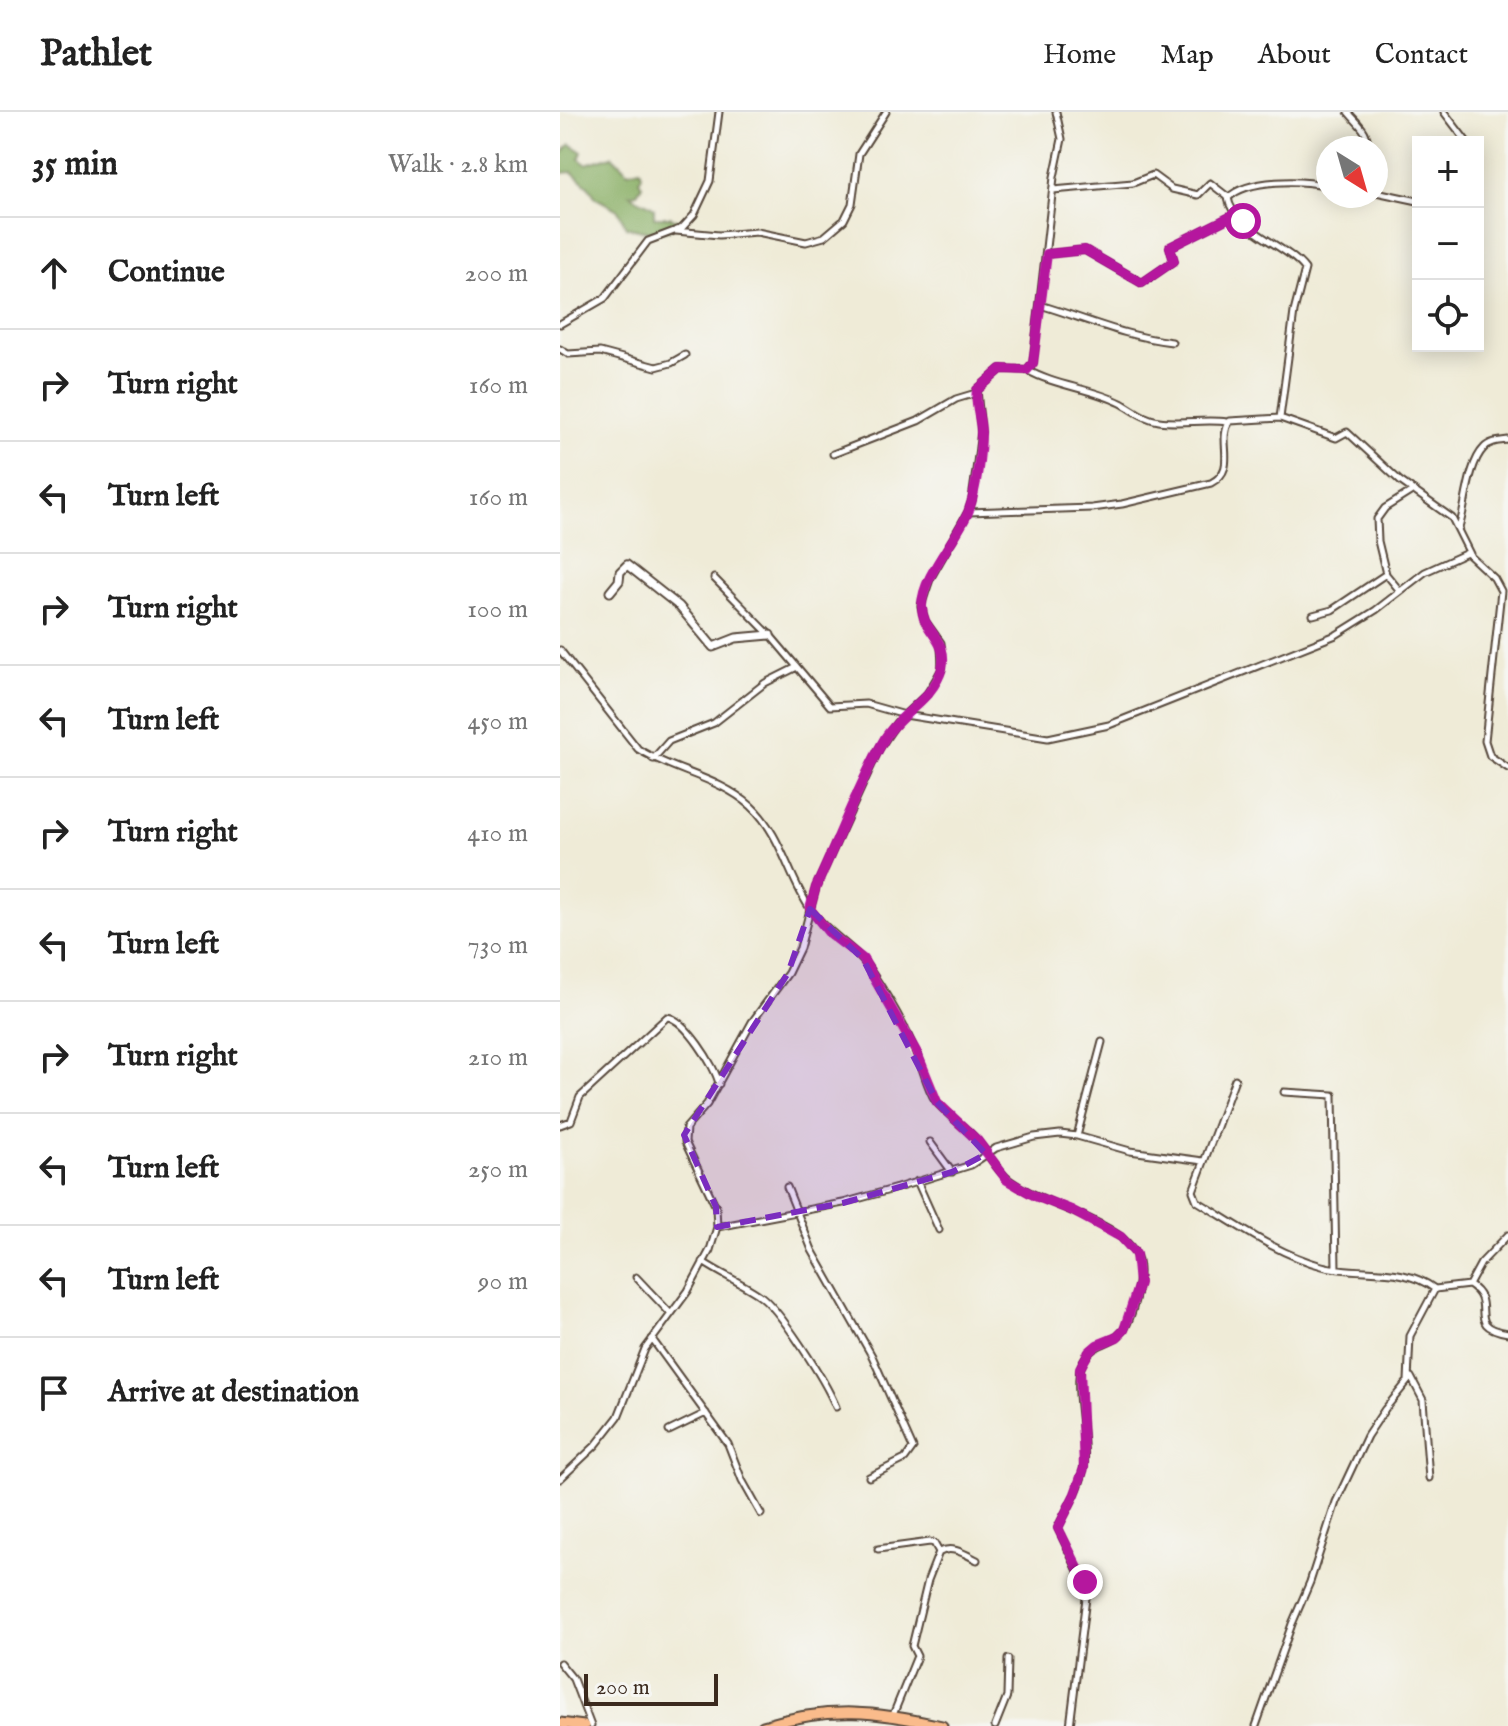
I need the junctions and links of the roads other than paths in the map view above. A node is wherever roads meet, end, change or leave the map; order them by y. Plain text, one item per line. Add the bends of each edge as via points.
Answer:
1 (719, 112) edge
2 (886, 112) edge
3 (1056, 112) edge
4 (1348, 112) edge
5 (1444, 112) edge
6 (1367, 136) edge
7 (1462, 136) edge
8 (1316, 184) edge
9 (1053, 190) junction
10 (1388, 195) edge
11 (1228, 198) junction
12 (1412, 200) edge
13 (1243, 221) junction
14 (676, 231) junction
15 (1047, 254) junction
16 (1040, 305) junction
17 (560, 324) edge
18 (1172, 342) dead end
19 (560, 349) edge
20 (685, 355) dead end
21 (1027, 370) junction
22 (976, 393) junction
23 (1280, 418) junction
24 (1230, 421) junction
25 (1508, 440) edge
26 (833, 454) dead end
27 (1412, 491) junction
28 (968, 512) junction
29 (1459, 529) junction
30 (1470, 554) junction
31 (1386, 574) junction
32 (714, 578) dead end
33 (1400, 591) junction
34 (610, 592) dead end
35 (1313, 615) dead end
36 (770, 635) junction
37 (560, 650) edge
38 (797, 667) junction
39 (905, 715) junction
40 (653, 759) junction
41 (1508, 768) edge
42 (810, 909) junction
43 (1102, 1042) dead end
44 (1235, 1079) dead end
45 (719, 1085) junction
46 (1284, 1092) dead end
47 (560, 1125) edge
48 (1077, 1136) junction
49 (930, 1142) dead end
50 (986, 1154) junction
51 (1203, 1161) junction
52 (952, 1172) junction
53 (917, 1181) junction
54 (787, 1187) dead end
55 (796, 1212) junction
56 (717, 1227) junction
57 (939, 1230) dead end
58 (1508, 1235) edge
59 (703, 1262) junction
60 (1336, 1268) junction
61 (636, 1277) dead end
62 (1469, 1285) junction
63 (1435, 1289) junction
64 (670, 1313) junction
65 (1508, 1333) edge
66 (652, 1339) junction
67 (1410, 1376) junction
68 (836, 1407) dead end
69 (706, 1413) junction
70 (669, 1431) dead end
71 (869, 1477) dead end
72 (1429, 1478) dead end
73 (560, 1479) edge
74 (761, 1514) dead end
75 (878, 1549) dead end
76 (939, 1552) junction
77 (977, 1560) dead end
78 (1008, 1659) dead end
79 (560, 1663) edge
80 (893, 1715) junction
81 (560, 1723) edge
82 (584, 1726) edge
83 (591, 1726) edge
84 (763, 1726) edge
85 (942, 1726) edge
86 (995, 1726) edge
87 (1070, 1726) edge
88 (1256, 1726) edge

1 - 14 street via 710,181 694,215
2 - 14 street via 859,154 852,204 844,220 824,237 806,242 757,232
3 - 9 street via 1062,139
4 - 6 street
5 - 7 street
8 - 11 street via 1269,184 1238,190
9 - 11 street via 1133,183 1153,175 1172,189 1198,195 1210,183
9 - 15 street
10 - 12 street
11 - 13 street
13 - 15 street via 1232,216 1170,247 1174,261 1142,283 1085,250
13 - 23 street via 1305,269
14 - 17 street via 648,241 605,298
15 - 16 street
16 - 18 street via 1121,332
16 - 21 street via 1034,356
19 - 20 street via 568,354 600,352 656,367
21 - 22 street via 1001,369
21 - 24 street via 1159,421
22 - 26 street
22 - 28 street via 981,432
23 - 24 street
23 - 27 street via 1336,438 1347,432
24 - 28 street via 1227,466 1211,483 1092,508
25 - 29 street via 1482,450
27 - 29 street via 1452,518
27 - 31 street via 1378,516
28 - 39 street via 930,579 921,606 941,643 942,669
29 - 30 street
30 - 33 street via 1444,562
30 - 41 street via 1494,578 1502,597 1485,741 1490,756
31 - 33 street
31 - 35 street via 1332,610
32 - 36 street
33 - 39 street via 1336,635 1109,725 1048,738
34 - 36 street via 627,565 679,606 713,647 736,638
36 - 38 street
37 - 40 street via 638,749
38 - 39 street via 830,706 866,704
38 - 40 street via 765,683 714,723 669,741
39 - 42 street via 874,760
40 - 42 street via 720,786 750,805 769,825
42 - 45 street via 788,973 752,1022
42 - 50 street via 872,972 917,1053 937,1102
43 - 48 street
44 - 51 street
45 - 47 street via 714,1067 671,1016 580,1097 571,1121
45 - 56 street via 684,1135 716,1207
46 - 60 street via 1333,1095
48 - 50 street via 1012,1141
48 - 51 street via 1130,1151
49 - 52 street
50 - 52 street
50 - 87 street via 1013,1185 1121,1237 1139,1265 1139,1283 1124,1330 1097,1345 1080,1368 1084,1468 1058,1528 1087,1590
51 - 60 street via 1193,1191 1197,1201 1264,1241
52 - 53 street
53 - 55 street
53 - 57 street
54 - 55 street
55 - 56 street
55 - 71 street via 831,1288 872,1356 913,1448 905,1459
56 - 59 street
58 - 62 street via 1481,1263
59 - 64 street
59 - 68 street via 760,1295 779,1315
60 - 63 street via 1403,1274
61 - 64 street
62 - 63 street
62 - 65 street via 1481,1298 1487,1328
63 - 67 street via 1410,1336
64 - 66 street
66 - 69 street
66 - 73 street via 618,1417
67 - 72 street via 1423,1400
67 - 88 street via 1367,1436 1336,1502
69 - 70 street
69 - 74 street via 728,1444
75 - 76 street via 930,1542
76 - 77 street via 956,1550
76 - 80 street via 912,1646 917,1656
78 - 86 street via 1007,1696
79 - 83 street via 573,1679
80 - 84 main road via 836,1711
80 - 85 main road
81 - 82 main road

